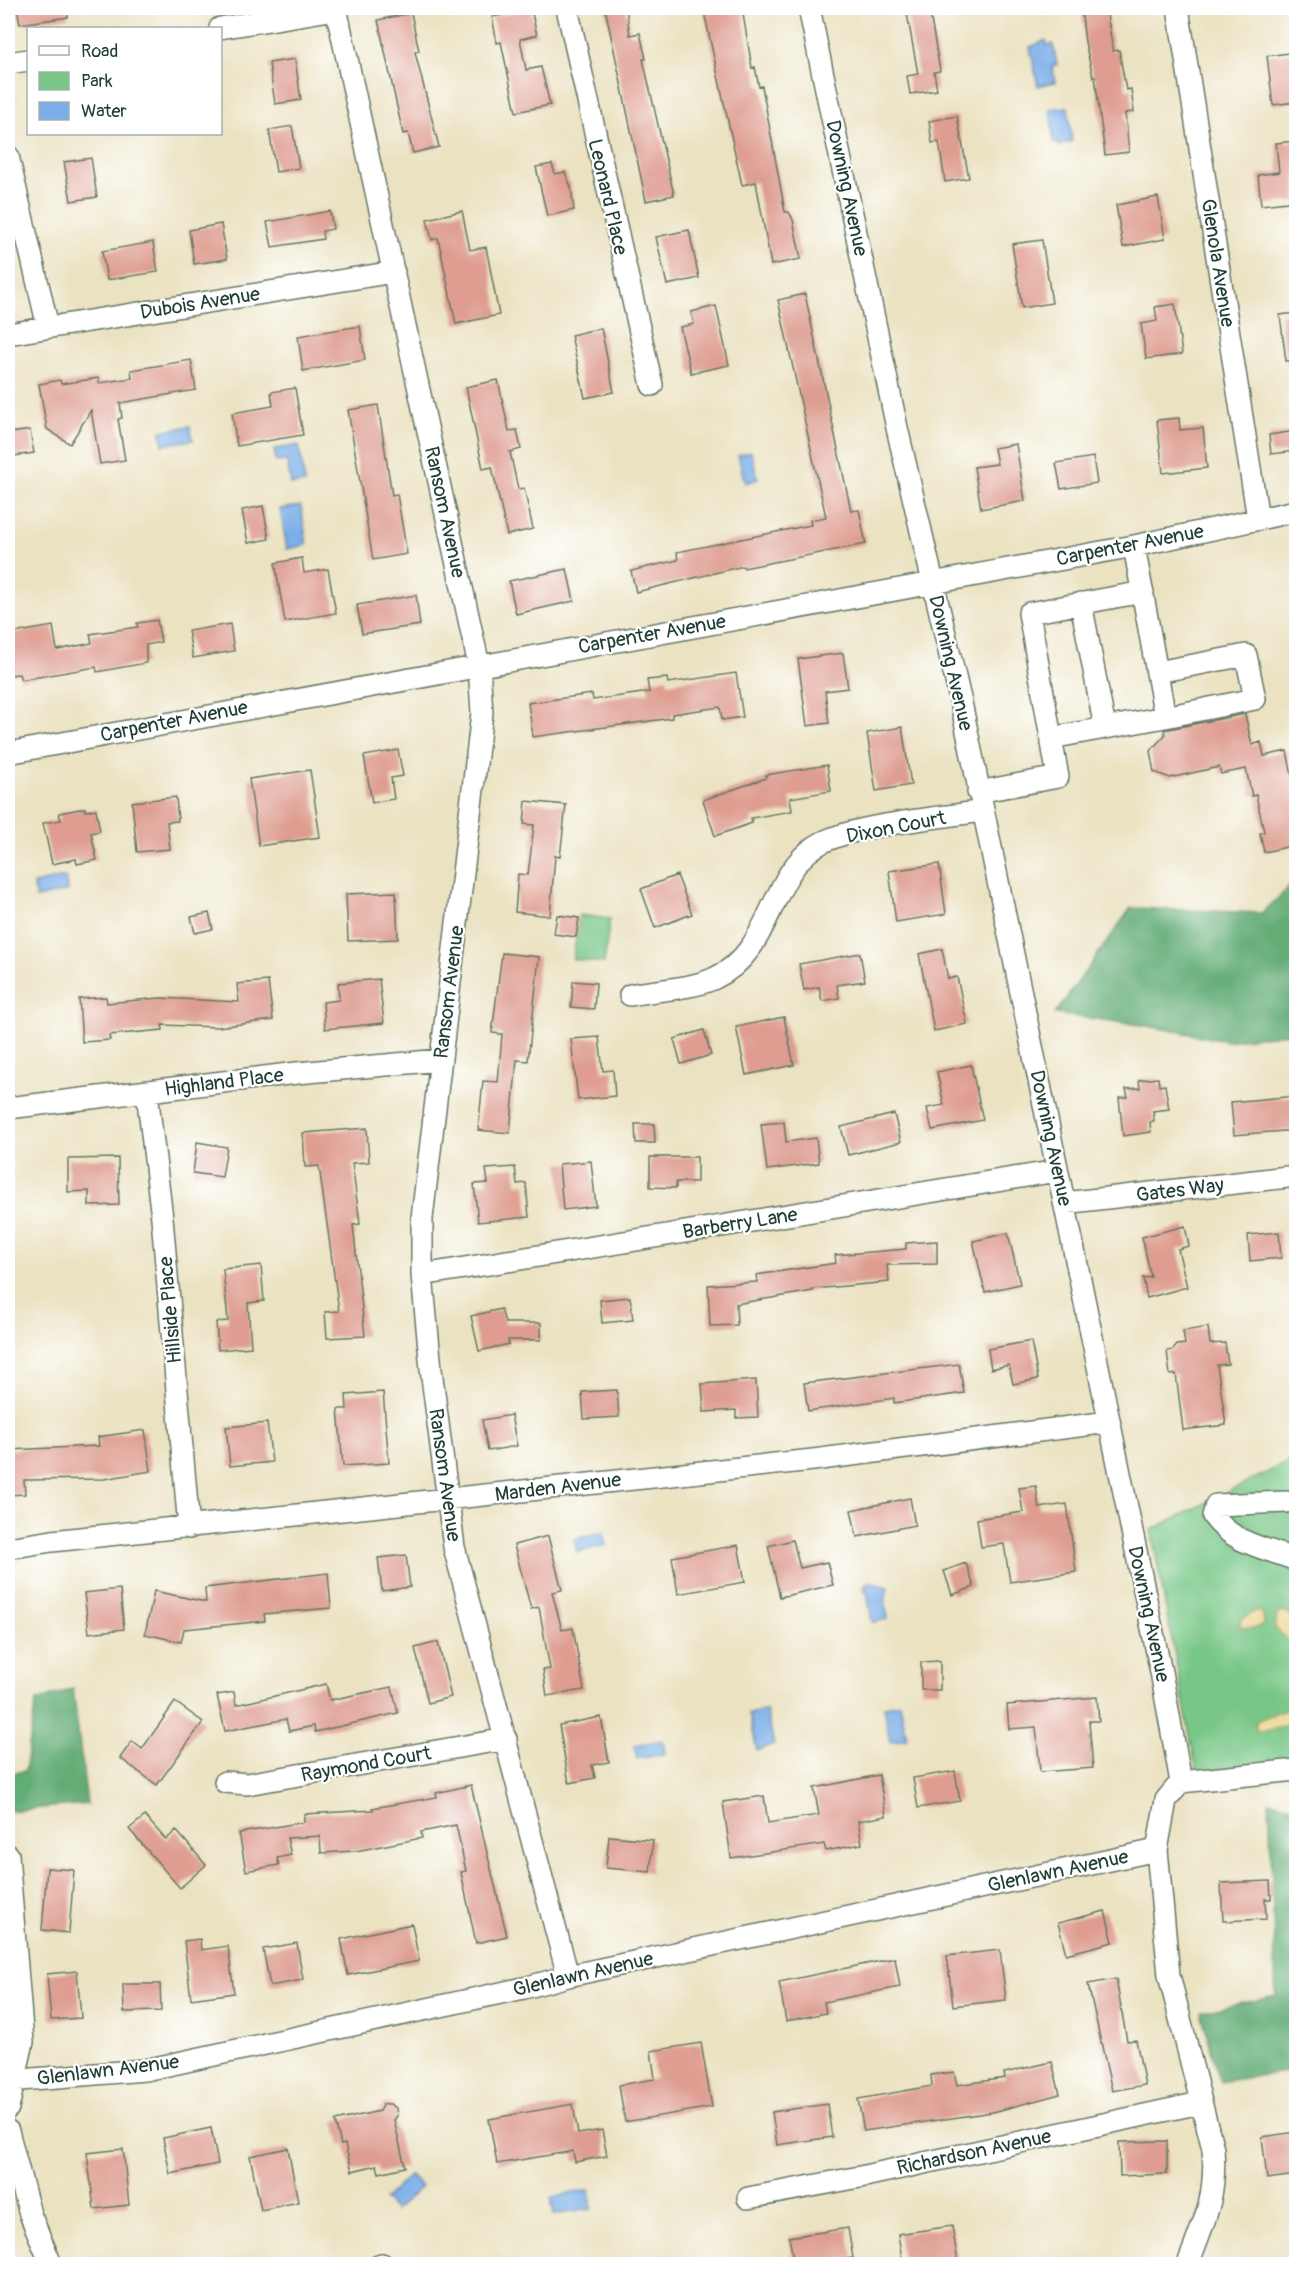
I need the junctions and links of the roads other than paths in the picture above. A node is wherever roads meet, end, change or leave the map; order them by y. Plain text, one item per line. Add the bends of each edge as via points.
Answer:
1 (336, 8) edge
2 (567, 8) edge
3 (809, 8) edge
4 (1178, 8) edge
5 (222, 28) edge
6 (27, 60) edge
7 (8, 63) edge
8 (8, 156) edge
9 (394, 272) junction
10 (48, 327) junction
11 (8, 334) edge
12 (652, 385) dead end
13 (1296, 511) edge
14 (1258, 519) junction
15 (1134, 546) junction
16 (932, 583) junction
17 (1143, 592) junction
18 (1082, 603) junction
19 (479, 666) junction
20 (1157, 672) junction
21 (1166, 717) junction
22 (1105, 728) junction
23 (1051, 738) junction
24 (8, 753) edge
25 (980, 802) junction
26 (630, 995) dead end
27 (441, 1060) junction
28 (147, 1092) junction
29 (8, 1108) edge
30 (1058, 1171) junction
31 (1296, 1176) edge
32 (1064, 1203) junction
33 (422, 1275) junction
34 (1109, 1422) junction
35 (449, 1499) junction
36 (1287, 1502) dead end
37 (189, 1528) junction
38 (8, 1548) edge
39 (1296, 1560) edge
40 (506, 1739) junction
41 (1296, 1770) edge
42 (225, 1782) dead end
43 (1181, 1782) junction
44 (1157, 1850) junction
45 (8, 1855) edge
46 (568, 1976) junction
47 (11, 2081) edge
48 (1200, 2103) junction
49 (8, 2108) edge
50 (8, 2131) edge
51 (747, 2199) dead end
52 (51, 2265) edge
53 (1188, 2265) edge

1 - 5 street
1 - 9 street, Ransom Avenue
2 - 12 street, Leonard Place
3 - 16 street, Downing Avenue
4 - 14 street, Glenola Avenue
6 - 7 street
8 - 10 street
9 - 10 street, Dubois Avenue
9 - 19 street, Ransom Avenue
10 - 11 street, Dubois Avenue
13 - 14 street, Carpenter Avenue
14 - 15 street, Carpenter Avenue
15 - 16 street, Carpenter Avenue
15 - 17 street
16 - 19 street, Carpenter Avenue
16 - 25 street, Downing Avenue
17 - 18 street
17 - 20 street
18 - 22 street
18 - 23 street via 1029,613
19 - 24 street, Carpenter Avenue
19 - 27 street, Ransom Avenue via 482,713
20 - 21 street
20 - 21 street via 1246,655 1255,699
21 - 22 street
22 - 23 street
23 - 25 street, Dixon Court via 1058,777
25 - 26 street, Dixon Court via 852,832 816,846 786,878 766,926 741,960 712,980
25 - 30 street, Downing Avenue
27 - 28 street, Highland Place
27 - 33 street, Ransom Avenue via 422,1218
28 - 29 street, Highland Place
28 - 37 street, Hillside Place
30 - 32 street, Downing Avenue
30 - 33 street, Barberry Lane
31 - 32 street, Gates Way
32 - 34 street, Downing Avenue
33 - 35 street, Ransom Avenue
34 - 35 street, Marden Avenue via 813,1460
34 - 43 street, Downing Avenue
35 - 37 street, Marden Avenue
35 - 40 street, Ransom Avenue via 454,1547
36 - 39 street via 1216,1505 1214,1516 1223,1530 1244,1542
37 - 38 street, Marden Avenue
40 - 42 street, Raymond Court via 247,1784
40 - 46 street, Ransom Avenue
41 - 43 street
43 - 44 street via 1166,1800
44 - 46 street, Glenlawn Avenue
44 - 48 street via 1169,1975
45 - 47 street via 23,2042
46 - 47 street, Glenlawn Avenue via 145,2070
47 - 49 street
48 - 51 street, Richardson Avenue
48 - 53 street via 1213,2149 1215,2176 1212,2201
50 - 52 street via 30,2214

